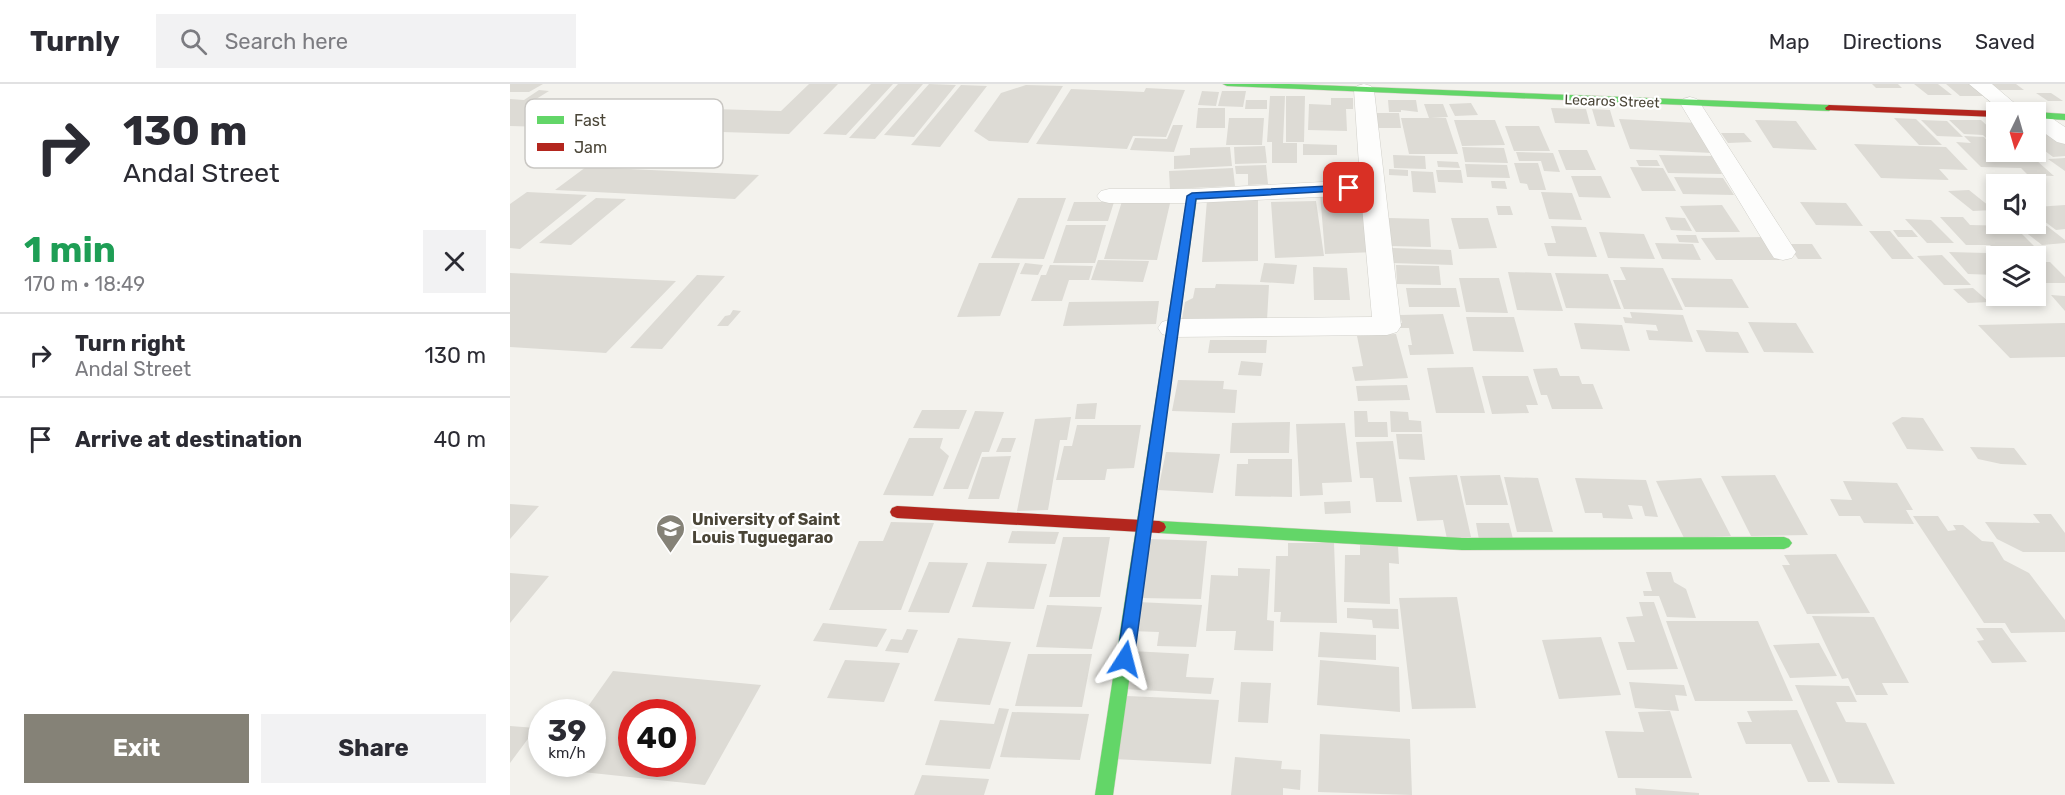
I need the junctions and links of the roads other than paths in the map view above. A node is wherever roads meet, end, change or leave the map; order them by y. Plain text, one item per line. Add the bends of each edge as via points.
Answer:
1 (1227, 84) edge
2 (1979, 84) edge
3 (1364, 90) junction
4 (2002, 102) edge
5 (1690, 104) junction
6 (1986, 114) edge
7 (2046, 117) edge
8 (2065, 117) edge
9 (2046, 124) edge
10 (2065, 137) edge
11 (1372, 187) junction
12 (1109, 196) dead end
13 (1192, 196) junction
14 (1783, 252) dead end
15 (1172, 328) junction
16 (897, 512) dead end
17 (1145, 525) junction
18 (1784, 543) dead end
19 (1104, 795) edge

1 - 3 street, Lecaros Street
2 - 4 street
3 - 5 street, Lecaros Street
3 - 11 street
5 - 6 street, Lecaros Street
5 - 14 street
7 - 8 street
9 - 10 street
11 - 13 street
11 - 15 street via 1387,326
12 - 13 street
13 - 15 street
15 - 17 street
16 - 17 street
17 - 18 street via 1462,544
17 - 19 street

